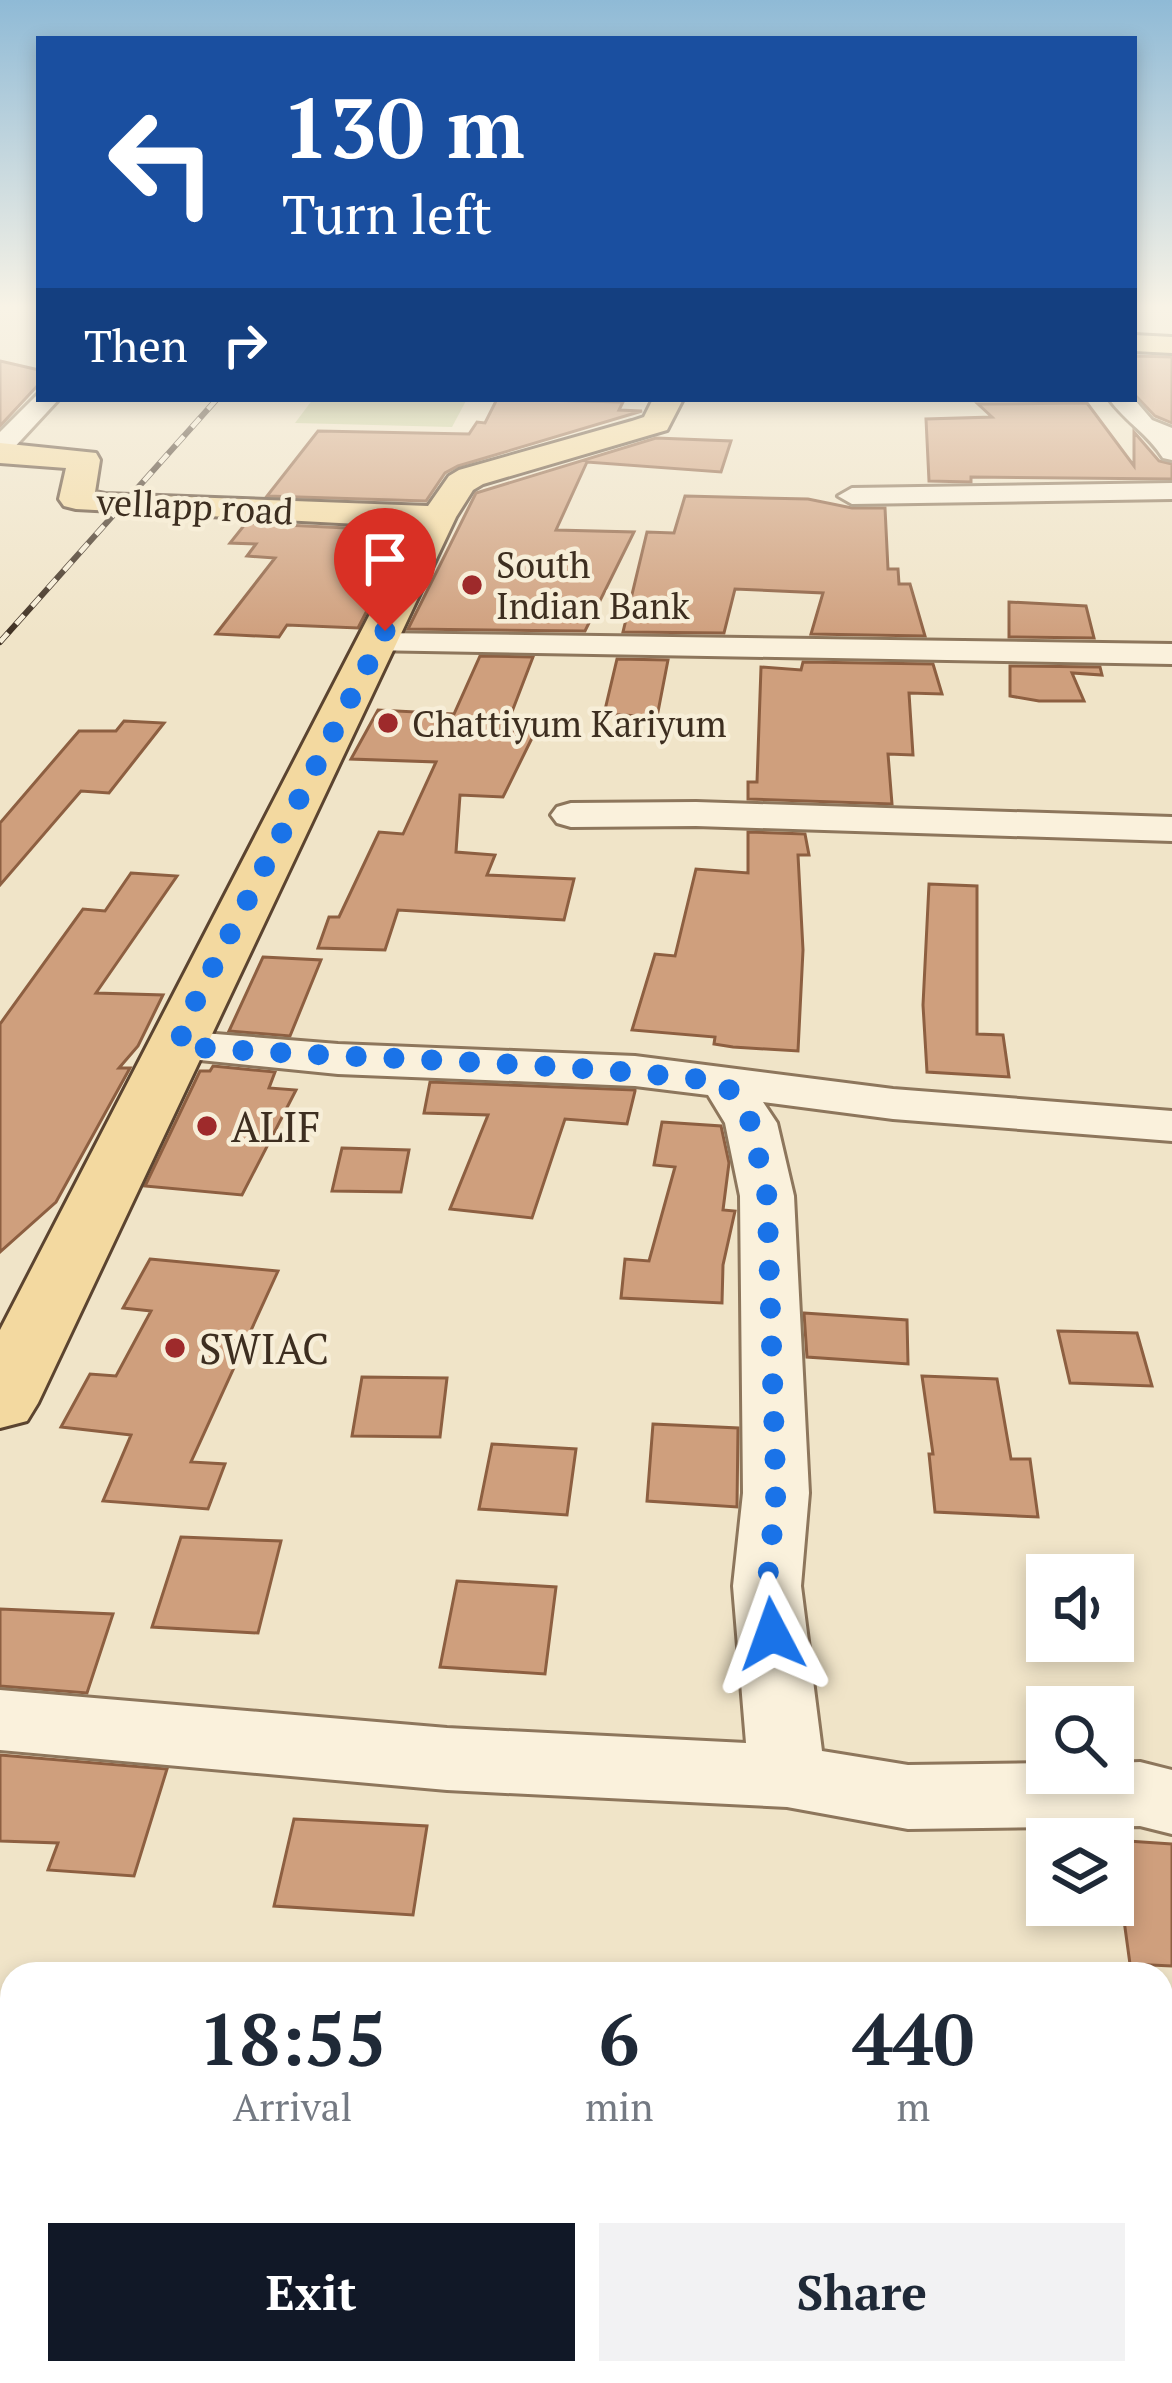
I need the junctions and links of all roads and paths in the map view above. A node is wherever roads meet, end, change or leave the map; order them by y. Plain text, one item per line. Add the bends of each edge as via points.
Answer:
1 (30, 416) edge
2 (659, 416) edge
3 (1135, 416) edge
4 (0, 450) edge
5 (1172, 452) edge
6 (1172, 491) edge
7 (852, 496) dead end
8 (438, 517) junction
9 (379, 643) junction
10 (1172, 655) edge
11 (571, 814) dead end
12 (1172, 829) edge
13 (178, 1046) junction
14 (724, 1082) junction
15 (1172, 1126) edge
16 (0, 1403) edge
17 (0, 1720) edge
18 (788, 1776) junction
19 (1172, 1802) edge

1 - 4 street
2 - 8 main road via 643,428 471,477
3 - 5 street via 1164,434
4 - 8 main road, vellapp road via 84,460 76,499 105,504
6 - 7 street
8 - 9 main road
9 - 10 street
9 - 13 main road
11 - 12 street
13 - 14 street
13 - 16 main road
14 - 15 street
14 - 18 street via 751,1123 767,1196 776,1493 767,1586
17 - 18 street via 447,1759
18 - 19 street via 908,1797 1140,1795

